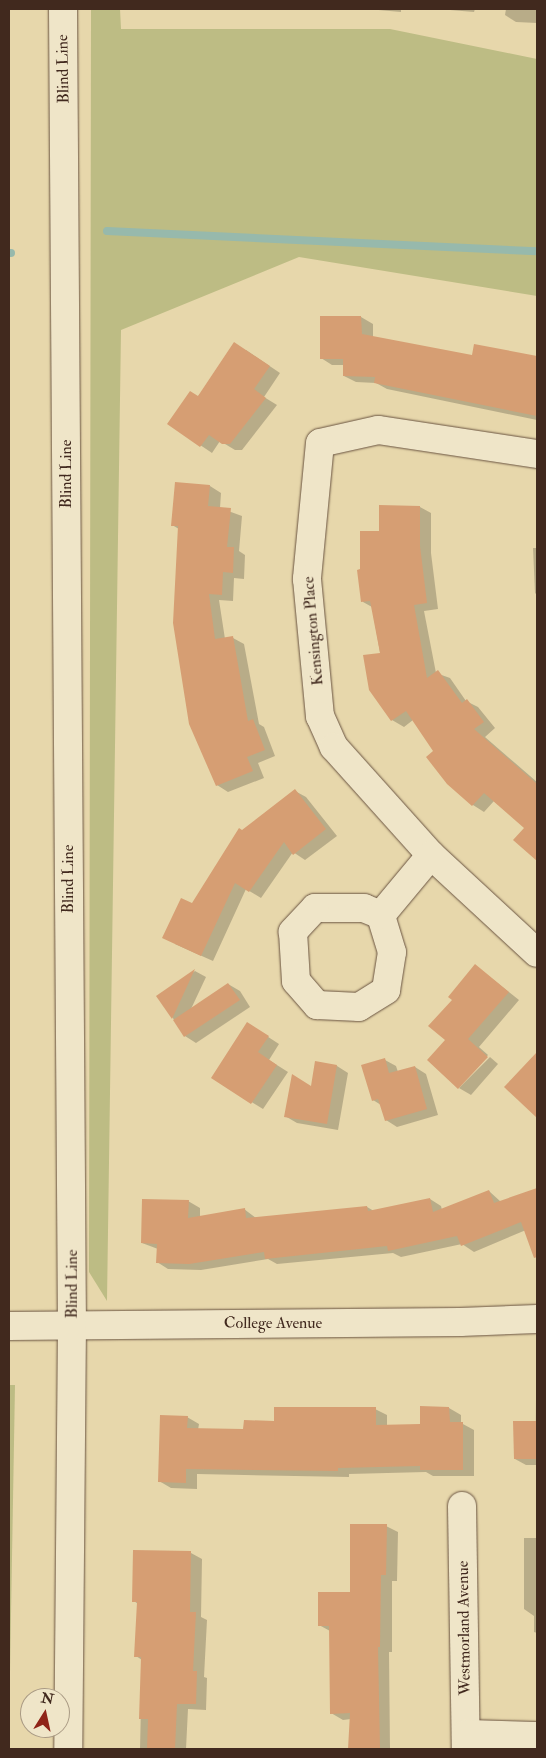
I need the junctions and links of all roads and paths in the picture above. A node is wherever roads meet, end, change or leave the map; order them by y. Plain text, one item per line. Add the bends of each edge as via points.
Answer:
1 (63, 9) edge
2 (537, 454) edge
3 (431, 855) junction
4 (381, 915) dead end
5 (537, 953) edge
6 (537, 1319) edge
7 (72, 1324) junction
8 (9, 1326) edge
9 (462, 1506) dead end
10 (537, 1736) edge
11 (466, 1742) edge
12 (68, 1749) edge

1 - 7 street, Blind Line
2 - 3 street, Kensington Place via 378,430 320,443 306,579 320,716 334,747
3 - 4 street
3 - 5 street, Kensington Place
6 - 7 street, College Avenue
7 - 8 street, College Avenue
7 - 12 street, Blind Line
9 - 11 street, Westmorland Avenue
10 - 11 street

